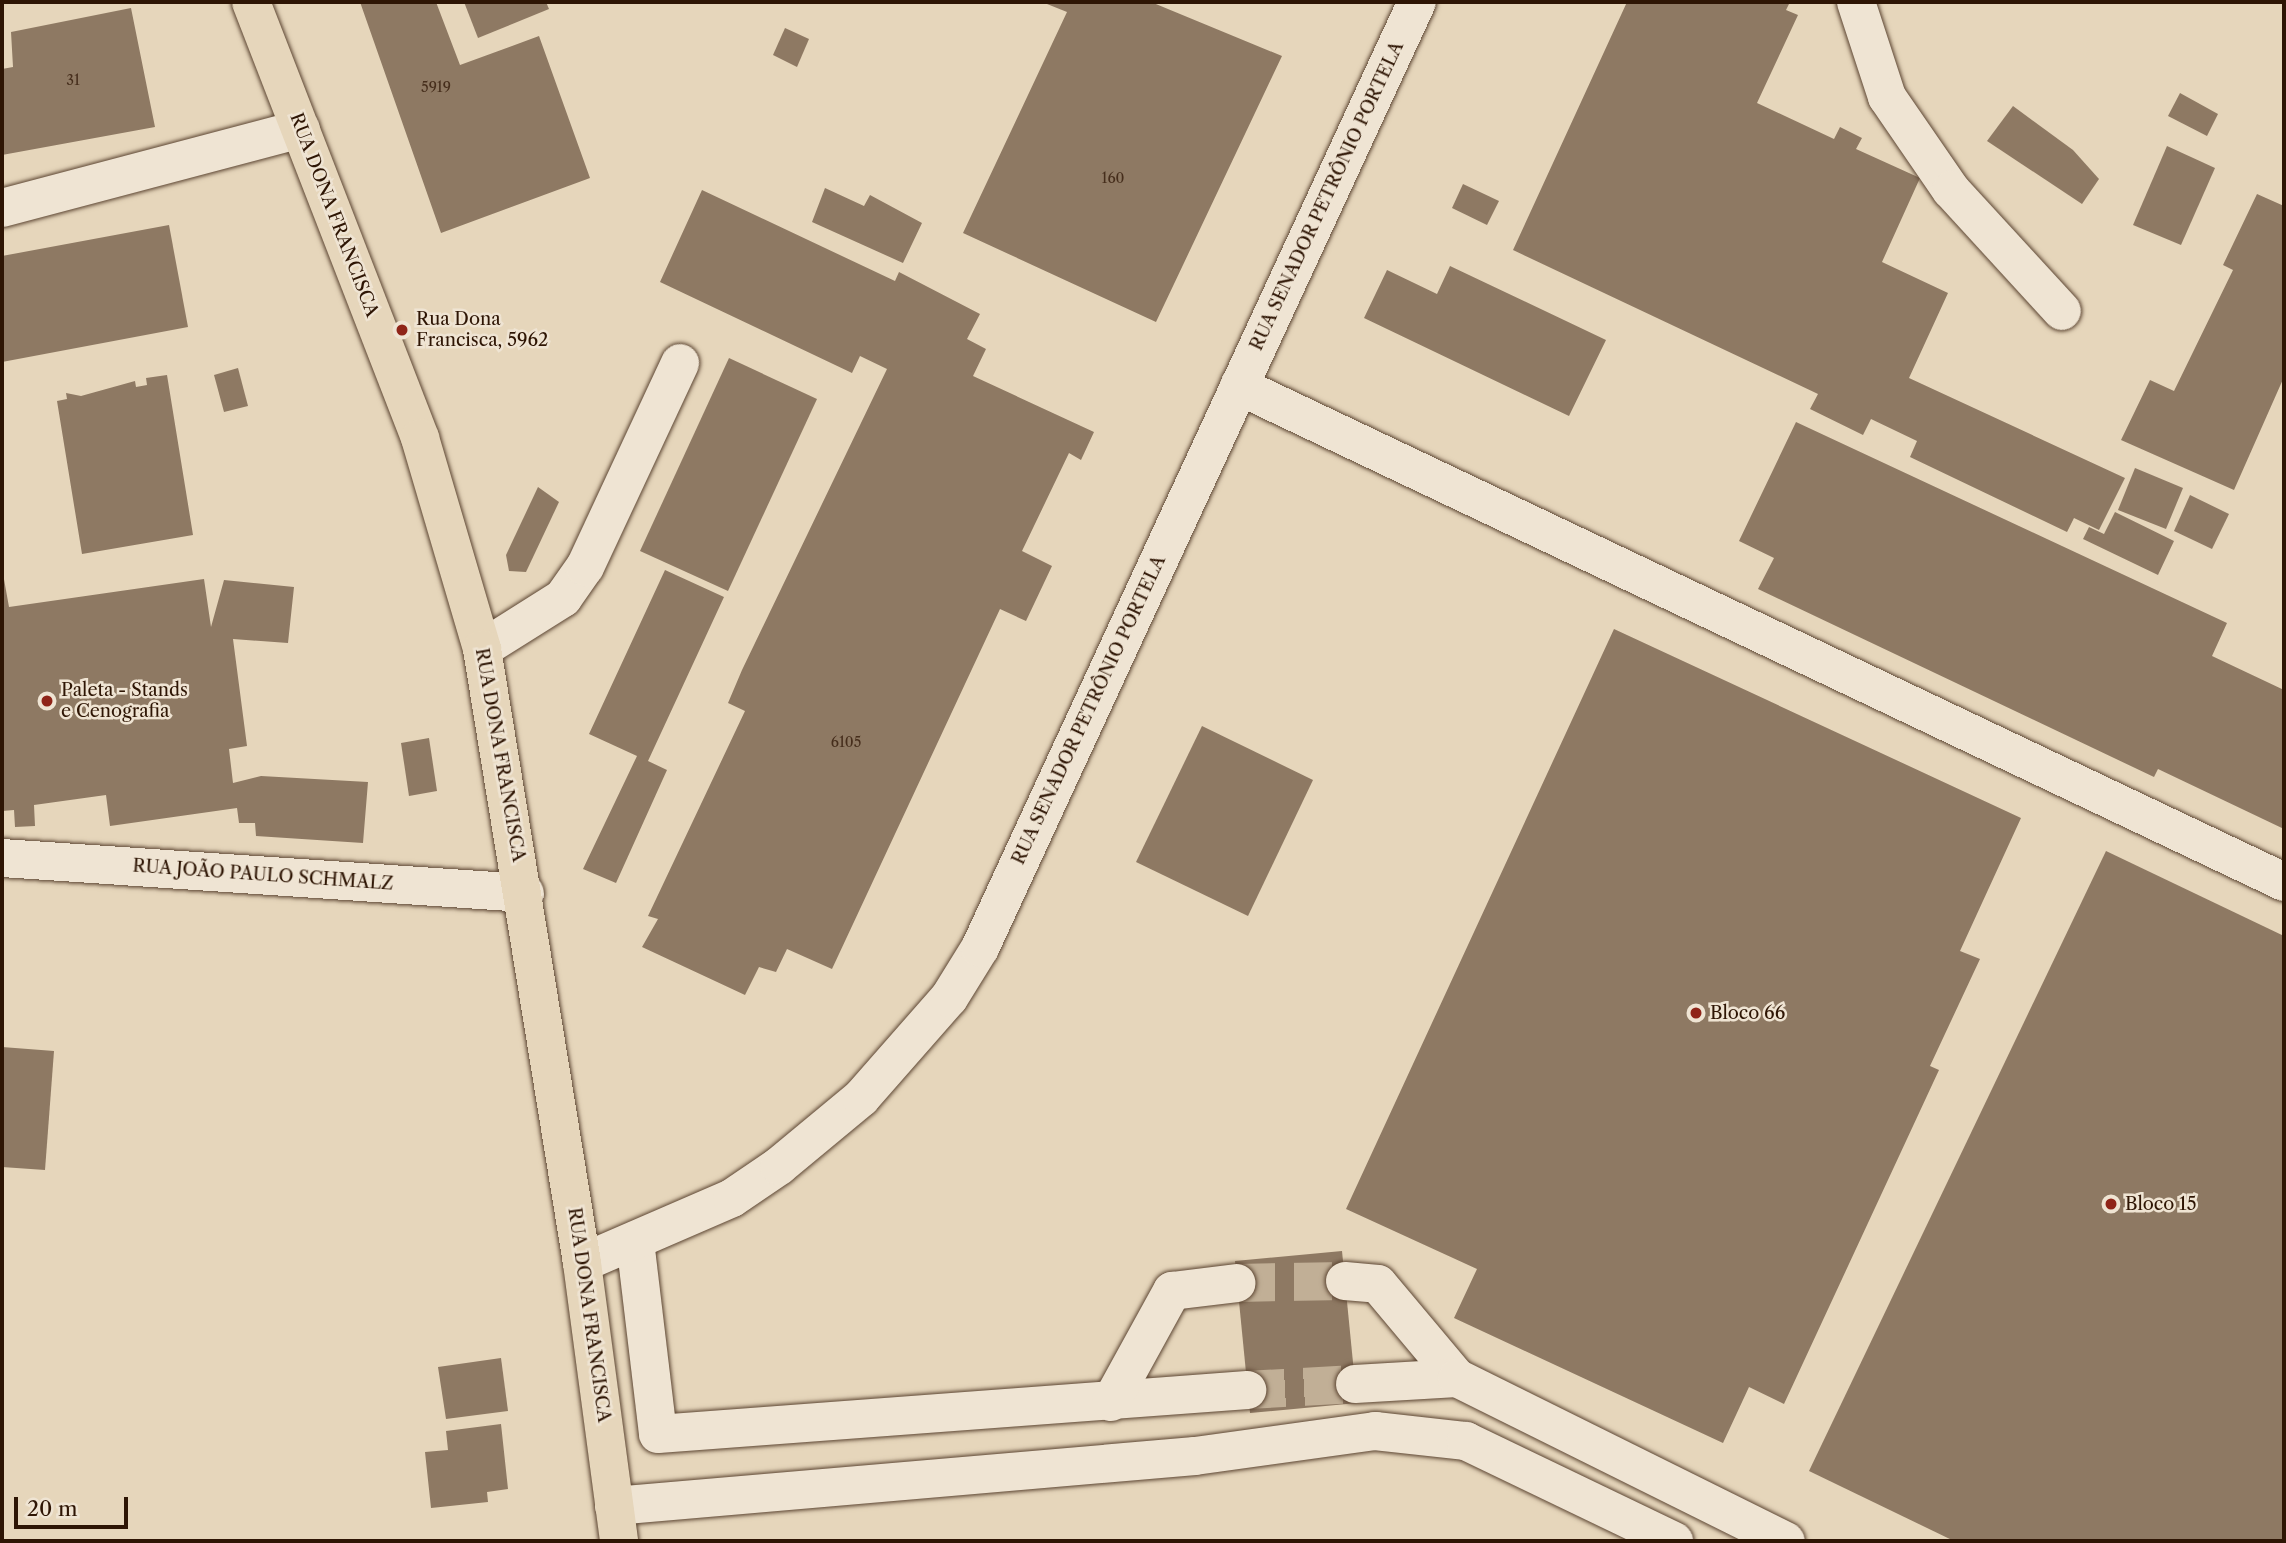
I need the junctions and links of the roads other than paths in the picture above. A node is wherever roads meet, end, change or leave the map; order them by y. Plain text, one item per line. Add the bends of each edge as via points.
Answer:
1 (251, 2) edge
2 (1417, 2) edge
3 (1856, 2) edge
4 (301, 129) junction
5 (2, 208) edge
6 (2062, 311) dead end
7 (680, 363) dead end
8 (1239, 386) junction
9 (482, 649) junction
10 (2, 858) edge
11 (2284, 882) edge
12 (525, 893) junction
13 (635, 1241) junction
14 (582, 1263) junction
15 (1345, 1281) tunnel mouth
16 (1237, 1283) tunnel mouth
17 (1457, 1378) junction
18 (1355, 1384) tunnel mouth
19 (1247, 1390) tunnel mouth
20 (1111, 1402) junction
21 (658, 1434) junction
22 (606, 1436) junction
23 (616, 1523) edge
24 (1674, 1541) edge
25 (1786, 1541) edge

1 - 4 main road, RUA DONA FRANCISCA
2 - 8 street, RUA SENADOR PETRÔNIO PORTELA
3 - 6 street via 1887,97 1951,190
4 - 5 street
4 - 9 main road, RUA DONA FRANCISCA via 420,438
7 - 9 street via 585,567 563,598
8 - 11 street
8 - 13 street, RUA SENADOR PETRÔNIO PORTELA via 980,948 949,998 827,1131 732,1198
9 - 12 main road, RUA DONA FRANCISCA
10 - 12 street, RUA JOÃO PAULO SCHMALZ
12 - 14 main road, RUA DONA FRANCISCA
13 - 14 street, RUA SENADOR PETRÔNIO PORTELA
13 - 21 street
14 - 22 main road, RUA DONA FRANCISCA
15 - 17 street via 1378,1284
16 - 20 street via 1172,1290
17 - 18 street
17 - 25 street
19 - 20 street
20 - 21 street
21 - 22 street
22 - 23 main road, RUA DONA FRANCISCA
23 - 24 street via 1375,1431 1466,1441

